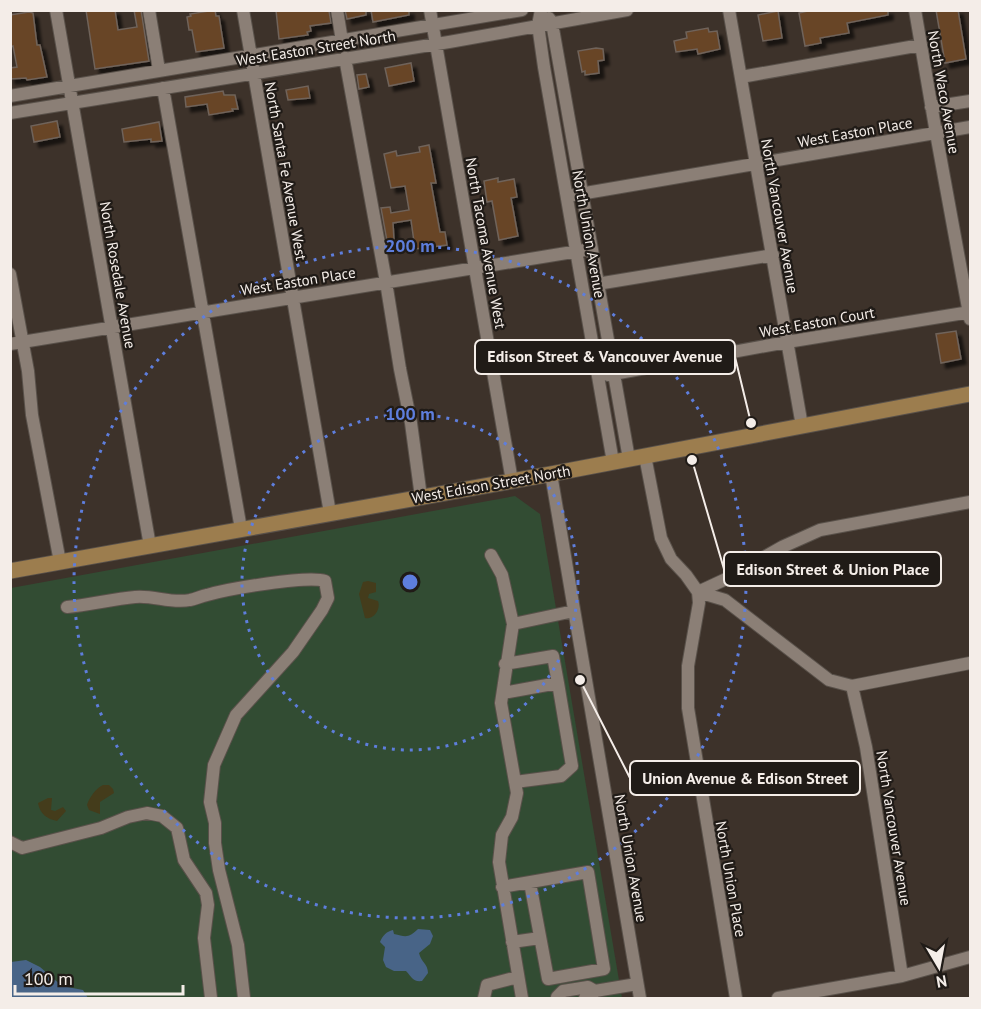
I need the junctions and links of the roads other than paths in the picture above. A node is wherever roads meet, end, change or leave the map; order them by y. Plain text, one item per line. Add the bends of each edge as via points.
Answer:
1 (56, 10) edge
2 (149, 10) edge
3 (243, 10) edge
4 (337, 10) edge
5 (430, 10) edge
6 (522, 10) edge
7 (542, 10) edge
8 (627, 10) edge
9 (729, 10) edge
10 (915, 10) edge
11 (552, 23) junction
12 (538, 25) junction
13 (432, 26) junction
14 (342, 42) junction
15 (435, 44) junction
16 (921, 45) junction
17 (251, 56) junction
18 (345, 58) junction
19 (159, 70) junction
20 (254, 72) junction
21 (741, 77) junction
22 (70, 86) junction
23 (163, 88) junction
24 (10, 96) edge
25 (970, 101) edge
26 (72, 103) junction
27 (931, 107) junction
28 (10, 113) edge
29 (970, 127) edge
30 (936, 133) junction
31 (756, 165) junction
32 (581, 194) junction
33 (567, 196) junction
34 (591, 249) junction
35 (576, 251) junction
36 (773, 255) junction
37 (475, 267) junction
38 (10, 274) edge
39 (386, 282) junction
40 (597, 284) junction
41 (293, 297) junction
42 (202, 312) junction
43 (970, 315) edge
44 (112, 326) junction
45 (787, 342) junction
46 (17, 343) edge
47 (614, 374) junction
48 (597, 376) junction
49 (970, 394) edge
50 (802, 426) junction
51 (645, 456) junction
52 (629, 459) junction
53 (613, 462) junction
54 (551, 474) junction
55 (512, 481) junction
56 (421, 497) junction
57 (970, 502) edge
58 (330, 513) junction
59 (241, 529) junction
60 (150, 546) junction
61 (491, 555) dead end
62 (60, 562) junction
63 (10, 570) edge
64 (698, 592) junction
65 (67, 607) dead end
66 (574, 611) junction
67 (513, 624) junction
68 (970, 663) edge
69 (505, 664) junction
70 (558, 683) junction
71 (852, 686) junction
72 (503, 693) junction
73 (515, 782) junction
74 (10, 842) edge
75 (530, 883) junction
76 (502, 886) junction
77 (540, 938) junction
78 (512, 942) junction
79 (970, 957) edge
80 (903, 976) junction
81 (519, 977) junction
82 (637, 984) junction
83 (590, 995) edge
84 (556, 998) edge
85 (211, 999) edge
86 (244, 999) edge
87 (484, 999) edge
88 (522, 999) edge
89 (640, 999) edge
90 (736, 999) edge
91 (778, 999) edge

1 - 22 street, North Rosedale Avenue
2 - 19 street
3 - 17 street, North Santa Fe Avenue West
4 - 14 street
5 - 13 street, North Tacoma Avenue West
6 - 13 street, West Easton Street North
7 - 11 street, North Union Avenue
7 - 12 street, North Union Avenue
8 - 11 street, West Easton Street North
9 - 21 street, North Vancouver Avenue
10 - 16 street, North Waco Avenue
11 - 12 street, West Easton Street North
11 - 32 street, North Union Avenue
12 - 15 street, West Easton Street North
12 - 33 street, North Union Avenue
13 - 14 street, West Easton Street North
13 - 15 street, North Tacoma Avenue West
14 - 17 street, West Easton Street North
15 - 18 street, West Easton Street North
15 - 37 street, North Tacoma Avenue West
16 - 21 street
16 - 27 street, North Waco Avenue
17 - 19 street, West Easton Street North
17 - 20 street, North Santa Fe Avenue West
18 - 20 street, West Easton Street North
18 - 39 street
19 - 22 street, West Easton Street North
20 - 23 street, West Easton Street North
20 - 41 street, North Santa Fe Avenue West
21 - 31 street, North Vancouver Avenue
22 - 24 street, West Easton Street North
22 - 26 street, North Rosedale Avenue
23 - 26 street, West Easton Street North
23 - 42 street
25 - 27 street
26 - 28 street, West Easton Street North
26 - 44 street, North Rosedale Avenue
27 - 30 street, North Waco Avenue
29 - 30 street, West Easton Place
30 - 31 street, West Easton Place
30 - 43 street, North Waco Avenue
31 - 32 street, West Easton Place
31 - 36 street, North Vancouver Avenue
32 - 33 street, West Easton Place
32 - 34 street, North Union Avenue
33 - 35 street, North Union Avenue
34 - 35 street, West Easton Place
34 - 40 street, North Union Avenue
35 - 37 street, West Easton Place
35 - 48 street, North Union Avenue
36 - 40 street
36 - 45 street, North Vancouver Avenue
37 - 39 street, West Easton Place
37 - 55 street, North Tacoma Avenue West
38 - 46 street
39 - 41 street, West Easton Place
39 - 56 street
40 - 47 street, North Union Avenue
41 - 42 street, West Easton Place
41 - 58 street, North Santa Fe Avenue West
42 - 44 street, West Easton Place
42 - 59 street
43 - 45 street, West Easton Court
44 - 46 street, West Easton Place
44 - 60 street, North Rosedale Avenue
45 - 47 street, West Easton Court
45 - 50 street, North Vancouver Avenue
46 - 62 street via 28,371 32,415
47 - 48 street, West Easton Court
47 - 52 street, North Union Avenue
48 - 53 street, North Union Avenue
49 - 50 main road, West Edison Street North
50 - 51 main road, West Edison Street North
51 - 52 main road, West Edison Street North
51 - 64 street via 661,538 671,559
52 - 53 main road, West Edison Street North
53 - 54 main road, West Edison Street North
54 - 55 main road, West Edison Street North
54 - 66 street, North Union Avenue
55 - 56 main road, West Edison Street North
56 - 58 main road, West Edison Street North
57 - 64 street via 820,530
58 - 59 main road, West Edison Street North
59 - 60 main road, West Edison Street North
60 - 62 main road, West Edison Street North
61 - 67 street via 502,575
62 - 63 main road, West Edison Street North
64 - 71 street via 725,600 829,680
64 - 90 street, North Union Place via 688,666 688,708
65 - 86 street via 135,597 176,602 223,591 309,579 325,581 328,598 322,610 293,652 236,715 214,765 210,802 215,850 238,945
66 - 67 street
66 - 82 street, North Union Avenue
67 - 69 street
68 - 71 street
69 - 70 street via 553,656
69 - 72 street
70 - 72 street
70 - 73 street via 572,766 561,776
71 - 80 street, North Vancouver Avenue via 866,747
72 - 73 street via 501,703
73 - 76 street via 512,817 502,835 500,849
74 - 85 street via 22,848 128,817 147,813 162,816 177,828 184,860 206,893 204,938
75 - 76 street
75 - 77 street
75 - 77 street via 588,872 604,969 548,979
76 - 78 street
77 - 78 street
78 - 81 street
79 - 80 street
80 - 91 street
81 - 87 street via 488,985
81 - 88 street
82 - 83 street
82 - 89 street, North Union Avenue
83 - 84 street via 588,987 563,991

